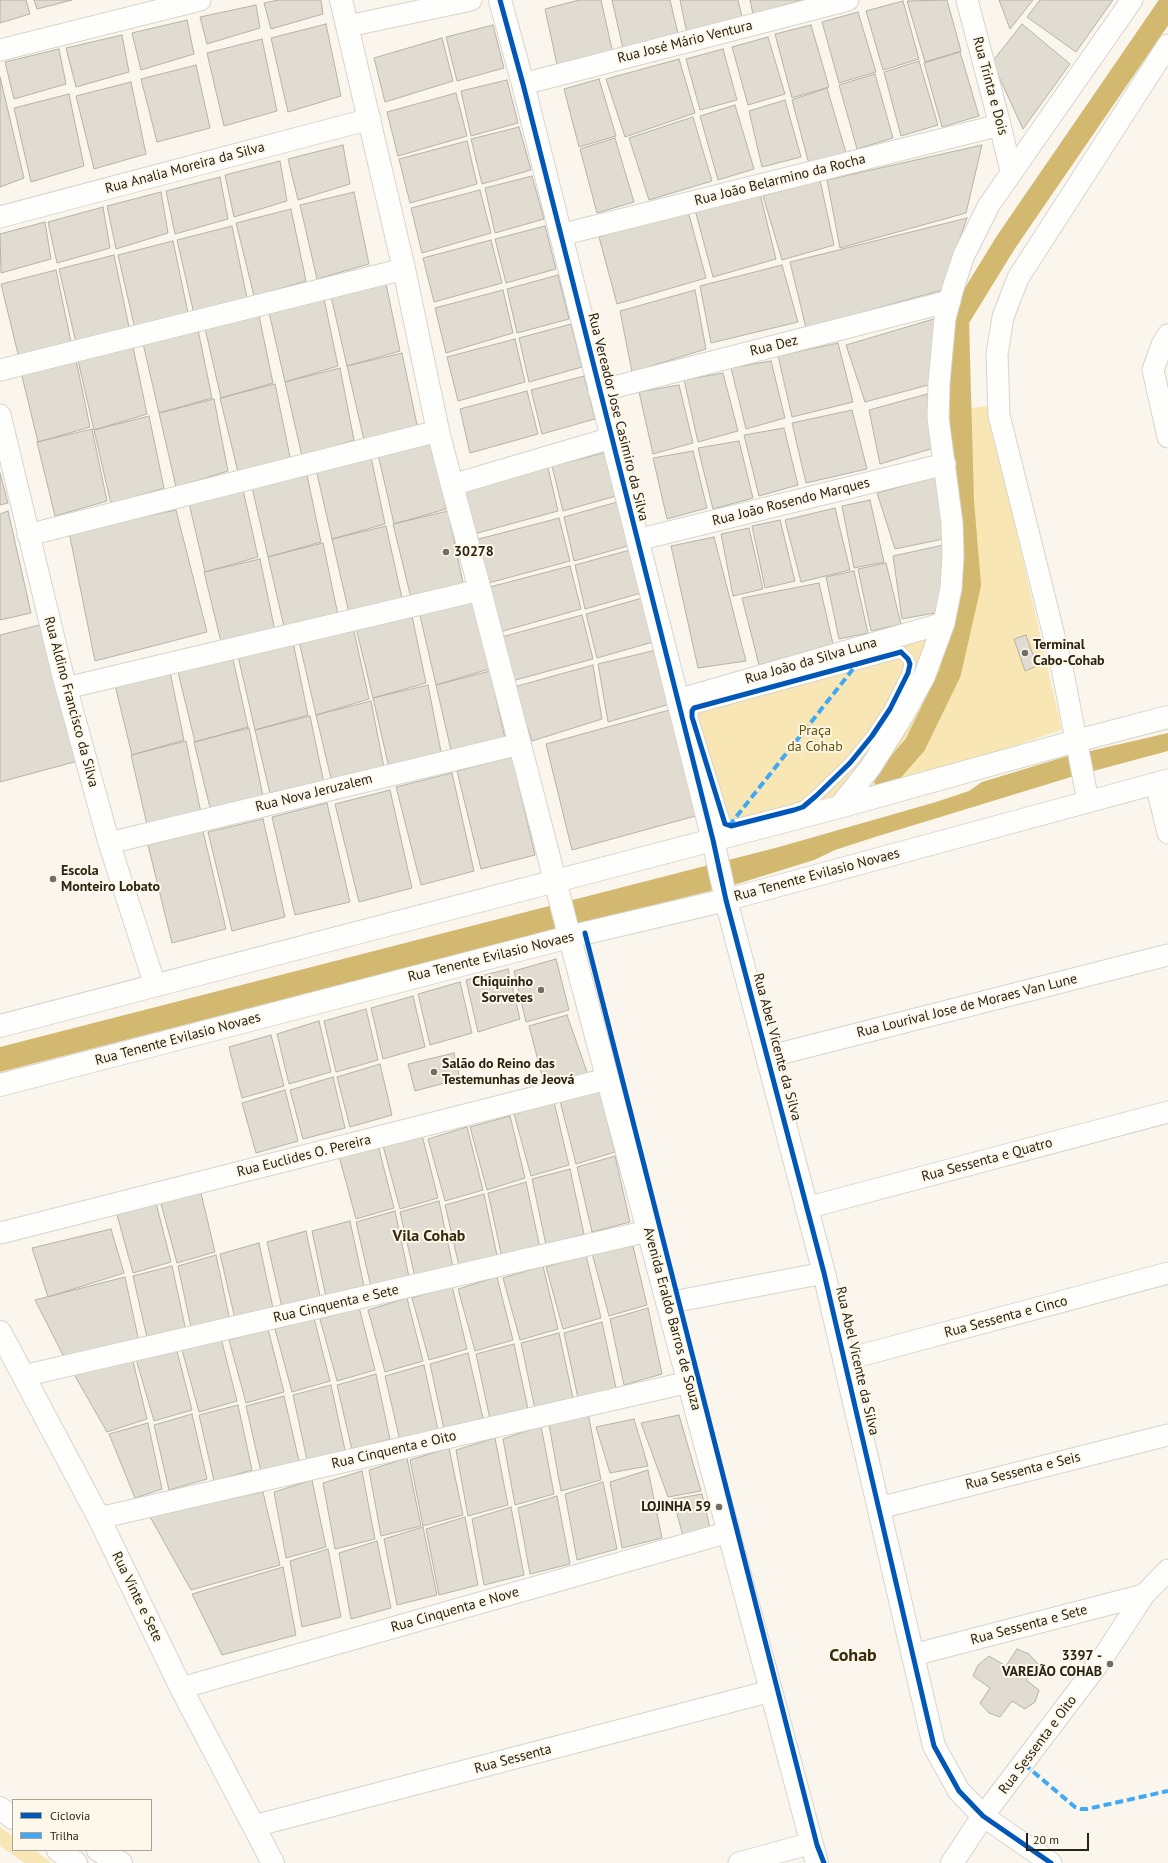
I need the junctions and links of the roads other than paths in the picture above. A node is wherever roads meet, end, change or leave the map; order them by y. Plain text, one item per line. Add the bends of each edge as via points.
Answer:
1 (200, 0) edge
2 (341, 0) edge
3 (471, 0) edge
4 (500, 0) edge
5 (848, 0) edge
6 (967, 0) edge
7 (1132, 0) edge
8 (348, 26) junction
9 (0, 50) edge
10 (1166, 50) edge
11 (523, 84) junction
12 (370, 119) junction
13 (1000, 125) junction
14 (1011, 171) junction
15 (0, 217) edge
16 (560, 235) junction
17 (404, 269) junction
18 (950, 301) junction
19 (1168, 335) edge
20 (0, 370) edge
21 (599, 391) junction
22 (0, 415) edge
23 (438, 431) junction
24 (1168, 437) edge
25 (611, 438) junction
26 (945, 464) junction
27 (452, 486) junction
28 (28, 535) junction
29 (637, 540) junction
30 (480, 590) junction
31 (944, 623) junction
32 (66, 688) junction
33 (677, 700) junction
34 (1168, 717) edge
35 (520, 744) junction
36 (1077, 746) junction
37 (1162, 781) edge
38 (1088, 801) junction
39 (839, 807) junction
40 (1168, 833) edge
41 (718, 841) junction
42 (109, 843) junction
43 (558, 891) junction
44 (725, 895) junction
45 (568, 934) junction
46 (1168, 955) edge
47 (155, 985) junction
48 (0, 1026) edge
49 (767, 1057) junction
50 (607, 1079) junction
51 (0, 1085) edge
52 (1168, 1112) edge
53 (806, 1208) junction
54 (648, 1231) junction
55 (0, 1233) edge
56 (824, 1273) junction
57 (1168, 1273) edge
58 (667, 1303) junction
59 (0, 1332) edge
60 (844, 1360) junction
61 (23, 1376) junction
62 (689, 1382) junction
63 (1168, 1435) edge
64 (879, 1508) junction
65 (98, 1518) junction
66 (729, 1532) junction
67 (1168, 1570) edge
68 (1144, 1595) junction
69 (914, 1655) junction
70 (181, 1688) junction
71 (772, 1691) junction
72 (0, 1799) edge
73 (12, 1805) edge
74 (0, 1808) edge
75 (983, 1816) junction
76 (12, 1817) edge
77 (254, 1826) junction
78 (59, 1851) edge
79 (100, 1851) edge
80 (815, 1853) edge
81 (76, 1863) edge
82 (121, 1863) edge
83 (273, 1863) edge
84 (739, 1863) edge
85 (952, 1863) edge
86 (1051, 1863) edge

1 - 9 street
2 - 8 main road
3 - 8 street
4 - 11 main road, Rua Vereador Jose Casimiro da Silva
5 - 11 street, Rua José Mário Ventura
6 - 13 street, Rua Trinta e Dois
7 - 14 street
8 - 12 main road
10 - 36 street via 1018,278 1003,317 997,354 999,415 1062,668
11 - 16 main road, Rua Vereador Jose Casimiro da Silva
12 - 15 street, Rua Analia Moreira da Silva
12 - 17 main road
13 - 14 street, Rua Trinta e Dois
13 - 16 street, Rua João Belarmino da Rocha
14 - 18 street via 989,205 964,255
16 - 21 main road, Rua Vereador Jose Casimiro da Silva
17 - 20 street
17 - 23 main road
18 - 21 street, Rua Dez
18 - 26 street via 945,318 938,383 938,418
19 - 24 street via 1153,370
21 - 25 main road, Rua Vereador Jose Casimiro da Silva
22 - 28 street, Rua Aldino Francisco da Silva
23 - 27 main road
23 - 28 street
25 - 27 street
25 - 29 main road, Rua Vereador Jose Casimiro da Silva
26 - 29 street, Rua João Rosendo Marques
26 - 31 street via 954,556
27 - 30 main road
28 - 32 street, Rua Aldino Francisco da Silva
29 - 33 main road, Rua Vereador Jose Casimiro da Silva
30 - 32 street
30 - 35 main road, Avenida Eraldo Barros de Souza
31 - 33 street, Rua João da Silva Luna
31 - 39 street via 924,677 901,719 870,768
32 - 42 street, Rua Aldino Francisco da Silva
33 - 41 main road, Rua Vereador Jose Casimiro da Silva
34 - 36 main road
35 - 42 street, Rua Nova Jeruzalem
35 - 43 main road, Avenida Eraldo Barros de Souza
36 - 38 street
36 - 39 main road
37 - 38 street, Rua Tenente Evilasio Novaes
37 - 40 street
38 - 44 street, Rua Tenente Evilasio Novaes
39 - 41 main road
41 - 41 lane via 731,826 803,806 850,763 890,709 908,673 910,664 905,654 901,652 694,708 692,717
41 - 43 main road
41 - 44 main road, Rua Abel Vicente da Silva
42 - 47 street, Rua Aldino Francisco da Silva
43 - 45 main road, Avenida Eraldo Barros de Souza
43 - 47 main road
44 - 45 main road, Rua Tenente Evilasio Novaes
44 - 49 main road, Rua Abel Vicente da Silva
45 - 50 main road, Avenida Eraldo Barros de Souza
45 - 51 main road, Rua Tenente Evilasio Novaes
46 - 49 street, Rua Lourival Jose de Moraes Van Lune
47 - 48 main road
49 - 53 main road, Rua Abel Vicente da Silva
50 - 54 main road, Avenida Eraldo Barros de Souza
50 - 55 street, Rua Euclides O. Pereira
52 - 53 street, Rua Sessenta e Quatro
53 - 56 main road, Rua Abel Vicente da Silva
54 - 58 main road, Avenida Eraldo Barros de Souza
54 - 61 street, Rua Cinquenta e Sete
56 - 58 street
56 - 60 main road, Rua Abel Vicente da Silva
57 - 60 street, Rua Sessenta e Cinco
58 - 62 main road, Avenida Eraldo Barros de Souza
59 - 61 main road, Rua Vinte e Sete
60 - 64 main road, Rua Abel Vicente da Silva
61 - 65 main road, Rua Vinte e Sete
62 - 65 street, Rua Cinquenta e Oito
62 - 66 main road, Avenida Eraldo Barros de Souza
63 - 64 street, Rua Sessenta e Seis
64 - 69 main road, Rua Abel Vicente da Silva
65 - 70 main road, Rua Vinte e Sete
66 - 70 street, Rua Cinquenta e Nove
66 - 71 main road, Avenida Eraldo Barros de Souza
67 - 68 street, Rua Sessenta e Oito
68 - 69 street, Rua Sessenta e Sete
68 - 75 street, Rua Sessenta e Oito via 1102,1658
69 - 75 main road, Rua Abel Vicente da Silva via 934,1746 959,1791
70 - 77 main road, Rua Vinte e Sete
71 - 77 street, Rua Sessenta
71 - 80 main road, Avenida Eraldo Barros de Souza
72 - 73 main road
74 - 76 main road
75 - 85 main road, Rua Sessenta e Oito
75 - 86 street
77 - 83 main road, Rua Vinte e Sete
78 - 81 main road
79 - 82 main road
80 - 84 street

